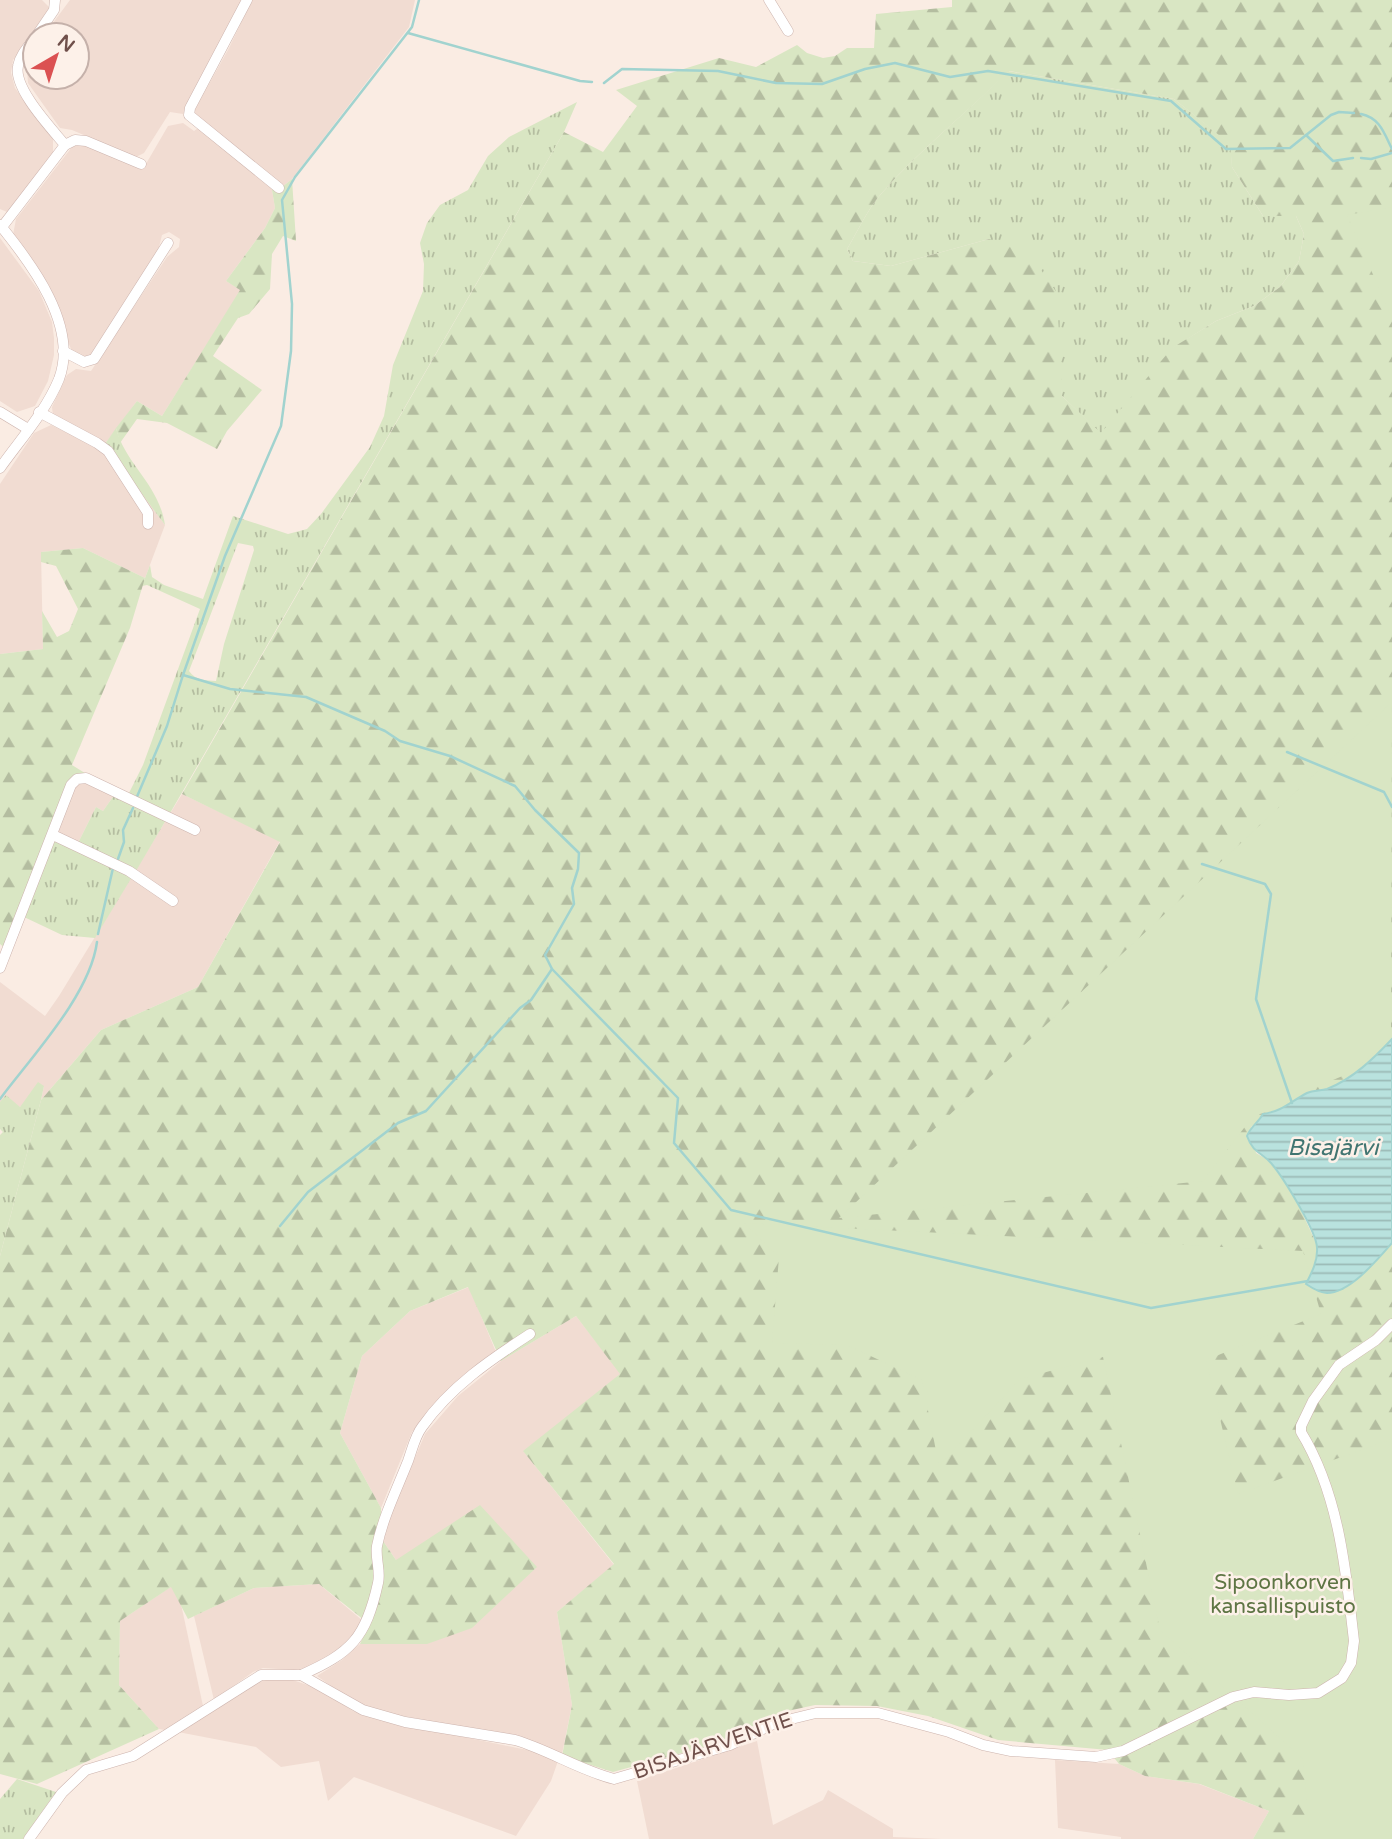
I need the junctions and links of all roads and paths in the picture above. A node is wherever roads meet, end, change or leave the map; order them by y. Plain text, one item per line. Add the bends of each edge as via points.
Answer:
1 (55, 0) edge
2 (247, 0) edge
3 (769, 0) edge
4 (46, 21) edge
5 (788, 31) dead end
6 (21, 57) edge
7 (21, 88) edge
8 (23, 91) edge
9 (65, 145) junction
10 (141, 164) dead end
11 (279, 188) dead end
12 (1, 226) edge
13 (168, 243) dead end
14 (64, 351) junction
15 (0, 412) edge
16 (39, 412) junction
17 (27, 429) junction
18 (0, 468) edge
19 (148, 524) dead end
20 (195, 830) dead end
21 (52, 835) junction
22 (173, 901) dead end
23 (0, 968) edge
24 (1392, 1324) edge
25 (530, 1334) dead end
26 (301, 1675) junction
27 (29, 1839) edge

1 - 4 street
2 - 11 street via 189,115
3 - 5 street
6 - 7 street via 17,70
8 - 9 street
9 - 10 street via 86,141
9 - 12 street
12 - 14 street via 45,287
13 - 14 street via 94,359 85,362
14 - 16 street via 58,382
15 - 17 street
16 - 17 street
16 - 19 street via 108,451 148,513
17 - 18 street
20 - 21 street via 86,778 71,785
21 - 22 street via 129,871
21 - 23 street
24 - 26 street, BISAJÄRVENTIE via 1339,1365 1301,1426 1330,1495 1354,1641 1352,1663 1342,1678 1318,1693 1254,1692 1233,1697 1123,1751 1096,1757 1011,1751 878,1713 816,1713 775,1723 730,1745 614,1779 515,1740 405,1722 363,1710
25 - 26 street via 489,1360 452,1392 420,1429 384,1520 377,1549 379,1581 362,1632 349,1649
26 - 27 street, BISAJÄRVENTIE via 261,1675 133,1756 86,1770 62,1793

